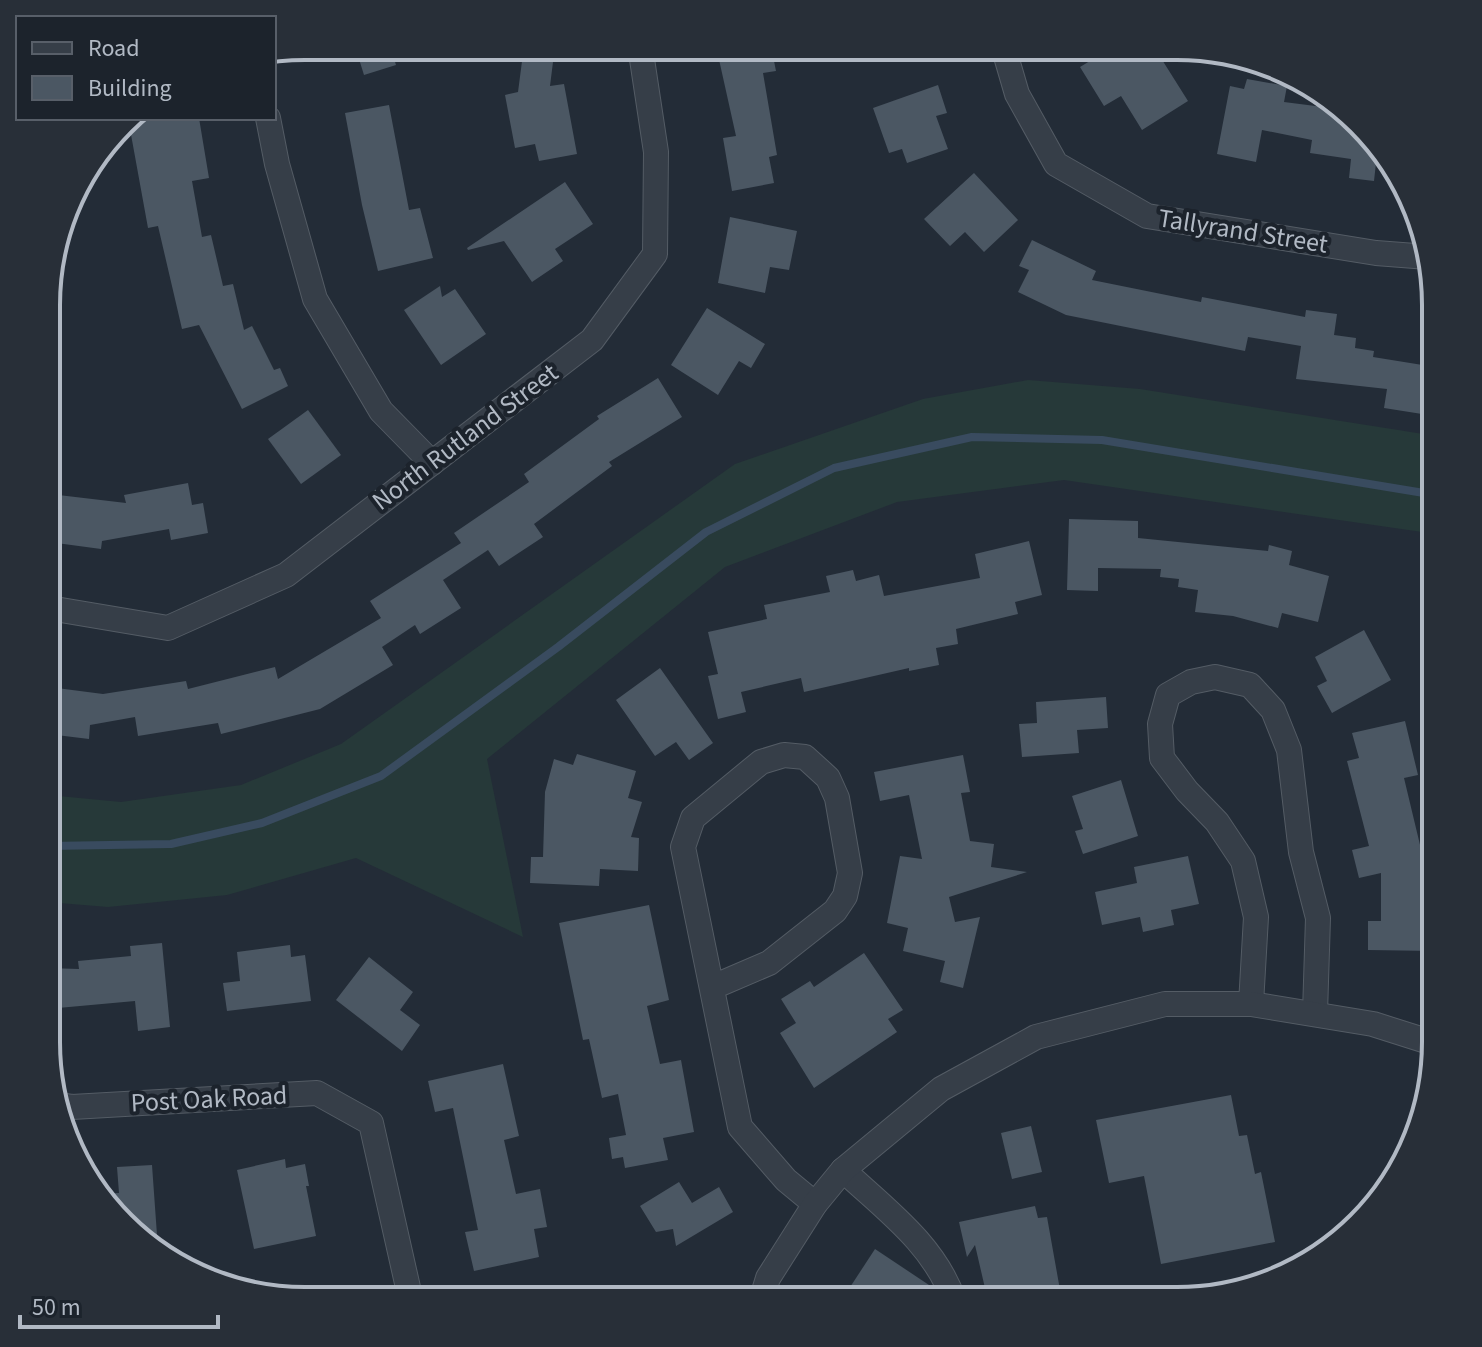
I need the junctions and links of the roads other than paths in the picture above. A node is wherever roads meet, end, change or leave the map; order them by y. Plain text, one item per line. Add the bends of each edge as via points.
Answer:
1 (642, 60) edge
2 (1007, 61) edge
3 (268, 120) edge
4 (1417, 256) edge
5 (432, 463) junction
6 (60, 610) edge
7 (713, 987) junction
8 (1251, 1004) junction
9 (1315, 1013) junction
10 (1422, 1040) edge
11 (70, 1107) edge
12 (843, 1170) junction
13 (815, 1204) junction
14 (765, 1286) edge
15 (949, 1286) edge
16 (408, 1287) edge

1 - 5 street, North Rutland Street via 656,152 655,254 592,340
2 - 4 street, Tallyrand Street via 1017,94 1056,164 1147,216
3 - 5 street via 315,299 381,411
5 - 6 street, North Rutland Street via 286,575 168,628
7 - 7 street via 769,963 835,911 845,896 850,873 837,798 828,778 805,757 784,755 761,762 693,818 683,847
7 - 13 street via 740,1127 786,1180
8 - 9 street
8 - 9 street via 1256,917 1243,861 1162,758 1160,724 1168,695 1215,677 1250,685 1273,710 1289,750 1301,852 1318,918
8 - 12 street via 1165,1004 1036,1037 941,1089
9 - 10 street
11 - 16 street, Post Oak Road via 317,1093 371,1123
12 - 13 street
12 - 15 street via 918,1239
13 - 14 street

